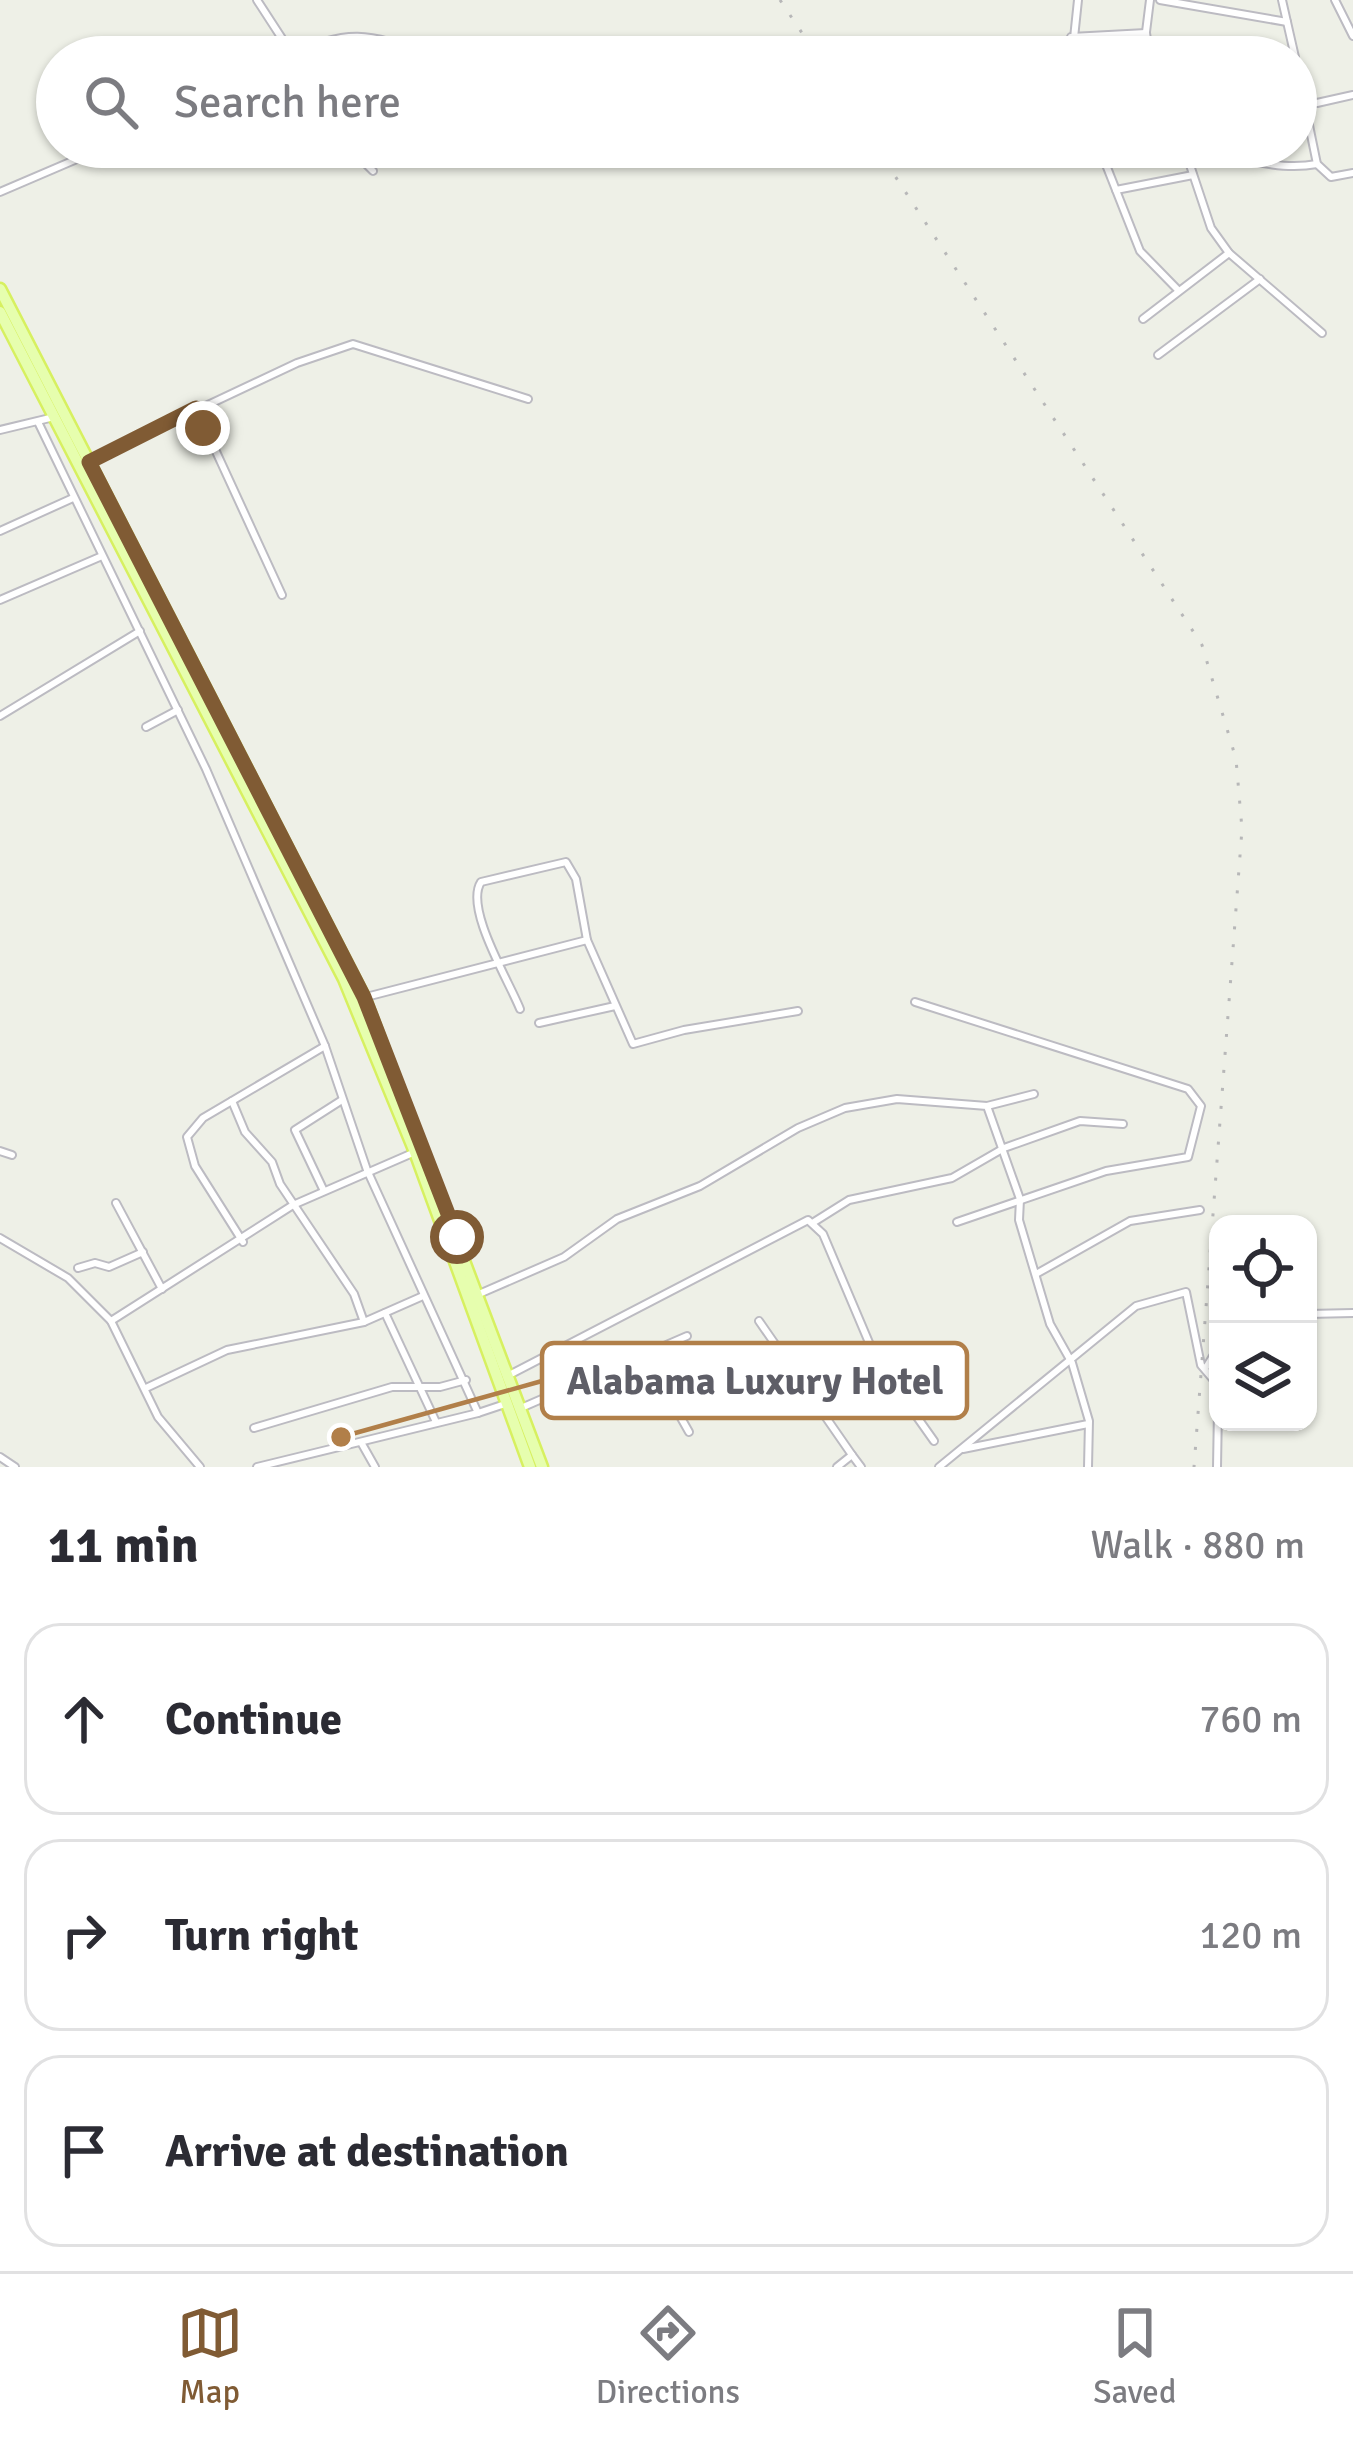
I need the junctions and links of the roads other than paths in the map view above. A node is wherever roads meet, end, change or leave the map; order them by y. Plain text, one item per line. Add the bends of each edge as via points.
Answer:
1 (257, 0) edge
2 (1078, 0) edge
3 (1150, 0) edge
4 (1160, 0) edge
5 (1282, 0) edge
6 (1335, 0) edge
7 (1287, 22) junction
8 (1146, 33) junction
9 (279, 36) edge
10 (1071, 36) edge
11 (1090, 36) edge
12 (1146, 36) edge
13 (1290, 36) edge
14 (1353, 36) edge
15 (1353, 95) edge
16 (1317, 99) edge
17 (1317, 164) edge
18 (56, 168) edge
19 (370, 168) edge
20 (1107, 168) edge
21 (1192, 168) edge
22 (373, 171) dead end
23 (1353, 172) edge
24 (1193, 175) junction
25 (1116, 190) junction
26 (0, 192) edge
27 (1229, 253) junction
28 (1260, 279) junction
29 (0, 289) edge
30 (1178, 290) junction
31 (0, 312) edge
32 (1143, 319) dead end
33 (1322, 333) dead end
34 (1158, 355) dead end
35 (528, 399) dead end
36 (196, 408) junction
37 (53, 417) junction
38 (38, 424) junction
39 (0, 430) edge
40 (89, 462) junction
41 (73, 498) junction
42 (0, 531) edge
43 (102, 556) junction
44 (282, 595) dead end
45 (0, 600) edge
46 (140, 632) junction
47 (178, 710) junction
48 (0, 716) edge
49 (146, 727) dead end
50 (289, 844) junction
51 (275, 849) junction
52 (587, 940) junction
53 (497, 961) junction
54 (364, 997) junction
55 (914, 1002) dead end
56 (615, 1006) junction
57 (520, 1009) dead end
58 (798, 1011) dead end
59 (538, 1023) dead end
60 (325, 1046) junction
61 (1034, 1094) dead end
62 (342, 1100) junction
63 (232, 1102) junction
64 (987, 1106) junction
65 (1124, 1124) dead end
66 (1004, 1148) junction
67 (0, 1151) edge
68 (415, 1152) junction
69 (12, 1155) dead end
70 (368, 1170) junction
71 (324, 1190) junction
72 (1020, 1199) junction
73 (116, 1203) dead end
74 (293, 1205) junction
75 (1201, 1210) dead end
76 (814, 1222) junction
77 (957, 1222) dead end
78 (0, 1238) edge
79 (242, 1242) junction
80 (143, 1252) junction
81 (78, 1268) dead end
82 (1036, 1274) junction
83 (163, 1290) junction
84 (423, 1296) junction
85 (476, 1296) junction
86 (385, 1312) junction
87 (1353, 1313) edge
88 (1317, 1314) edge
89 (111, 1321) junction
90 (364, 1322) junction
91 (759, 1322) dead end
92 (687, 1336) dead end
93 (646, 1356) junction
94 (1072, 1363) junction
95 (1209, 1363) edge
96 (1207, 1366) junction
97 (1209, 1369) edge
98 (509, 1375) junction
99 (466, 1380) junction
100 (146, 1388) junction
101 (421, 1388) junction
102 (506, 1404) junction
103 (521, 1408) junction
104 (478, 1413) junction
105 (436, 1422) dead end
106 (1088, 1424) junction
107 (254, 1428) dead end
108 (1218, 1431) edge
109 (689, 1432) dead end
110 (934, 1441) dead end
111 (362, 1444) junction
112 (960, 1450) junction
113 (852, 1454) junction
114 (0, 1457) edge
115 (291, 1463) edge
116 (15, 1467) edge
117 (200, 1467) edge
118 (256, 1467) edge
119 (375, 1467) edge
120 (530, 1467) edge
121 (542, 1467) edge
122 (837, 1467) edge
123 (861, 1467) edge
124 (939, 1467) edge
125 (1088, 1467) edge
126 (1217, 1467) edge

1 - 9 street
2 - 10 street
3 - 8 street
4 - 7 street
5 - 7 street
6 - 14 street
7 - 13 street
8 - 11 street
8 - 12 street
15 - 16 street
17 - 23 street via 1330,177
18 - 26 street
19 - 22 street
20 - 25 street
21 - 24 street
24 - 25 street
24 - 27 street
25 - 30 street via 1140,250
27 - 28 street
27 - 30 street
28 - 33 street
28 - 34 street
29 - 40 main road
30 - 32 street
31 - 37 main road
35 - 36 street via 353,344
36 - 40 street
36 - 44 street
37 - 38 street
37 - 51 main road
38 - 39 street
38 - 41 street
40 - 50 main road
41 - 42 street
41 - 43 street
43 - 45 street
43 - 46 street
46 - 47 street
46 - 48 street
47 - 49 street
47 - 60 street
50 - 51 main road
50 - 54 main road
51 - 68 main road via 344,979
52 - 53 street
52 - 53 street via 566,862 476,888
52 - 56 street
53 - 54 street
53 - 57 street
54 - 85 main road
55 - 72 street via 1198,1097 1188,1157 1126,1166
56 - 58 street via 627,1041 639,1045
56 - 59 street
60 - 62 street
60 - 63 street
61 - 64 street
62 - 70 street
62 - 71 street via 295,1130
63 - 74 street
63 - 79 street via 202,1118 186,1145
64 - 66 street
64 - 85 street via 897,1099 845,1108
65 - 66 street via 1080,1121
66 - 72 street
66 - 76 street via 952,1178 849,1200
67 - 69 street
68 - 70 street
68 - 102 main road
70 - 71 street
70 - 84 street
71 - 74 street
72 - 77 street
72 - 82 street
73 - 80 street
74 - 79 street
74 - 90 street
75 - 82 street via 1130,1221
76 - 98 street
76 - 110 street via 876,1359
78 - 89 street via 68,1278
79 - 83 street
80 - 81 street
80 - 83 street
82 - 94 street
83 - 89 street
84 - 86 street
84 - 99 street
85 - 98 main road
86 - 90 street
86 - 101 street
87 - 88 street
89 - 100 street
90 - 100 street via 227,1350
91 - 113 street
92 - 93 street
93 - 103 street
93 - 109 street
94 - 96 street via 1136,1306 1177,1291 1186,1292 1194,1310 1199,1360
94 - 106 street
94 - 112 street
95 - 96 street
96 - 97 street
98 - 103 main road
99 - 101 street
99 - 104 street
100 - 117 street via 158,1418
101 - 105 street
101 - 107 street via 392,1387
102 - 104 street
102 - 120 main road
103 - 121 main road
104 - 111 street
106 - 112 street
106 - 125 street
108 - 126 street
111 - 115 street
111 - 119 street
112 - 124 street
113 - 122 street
113 - 123 street
114 - 116 street
115 - 118 street

